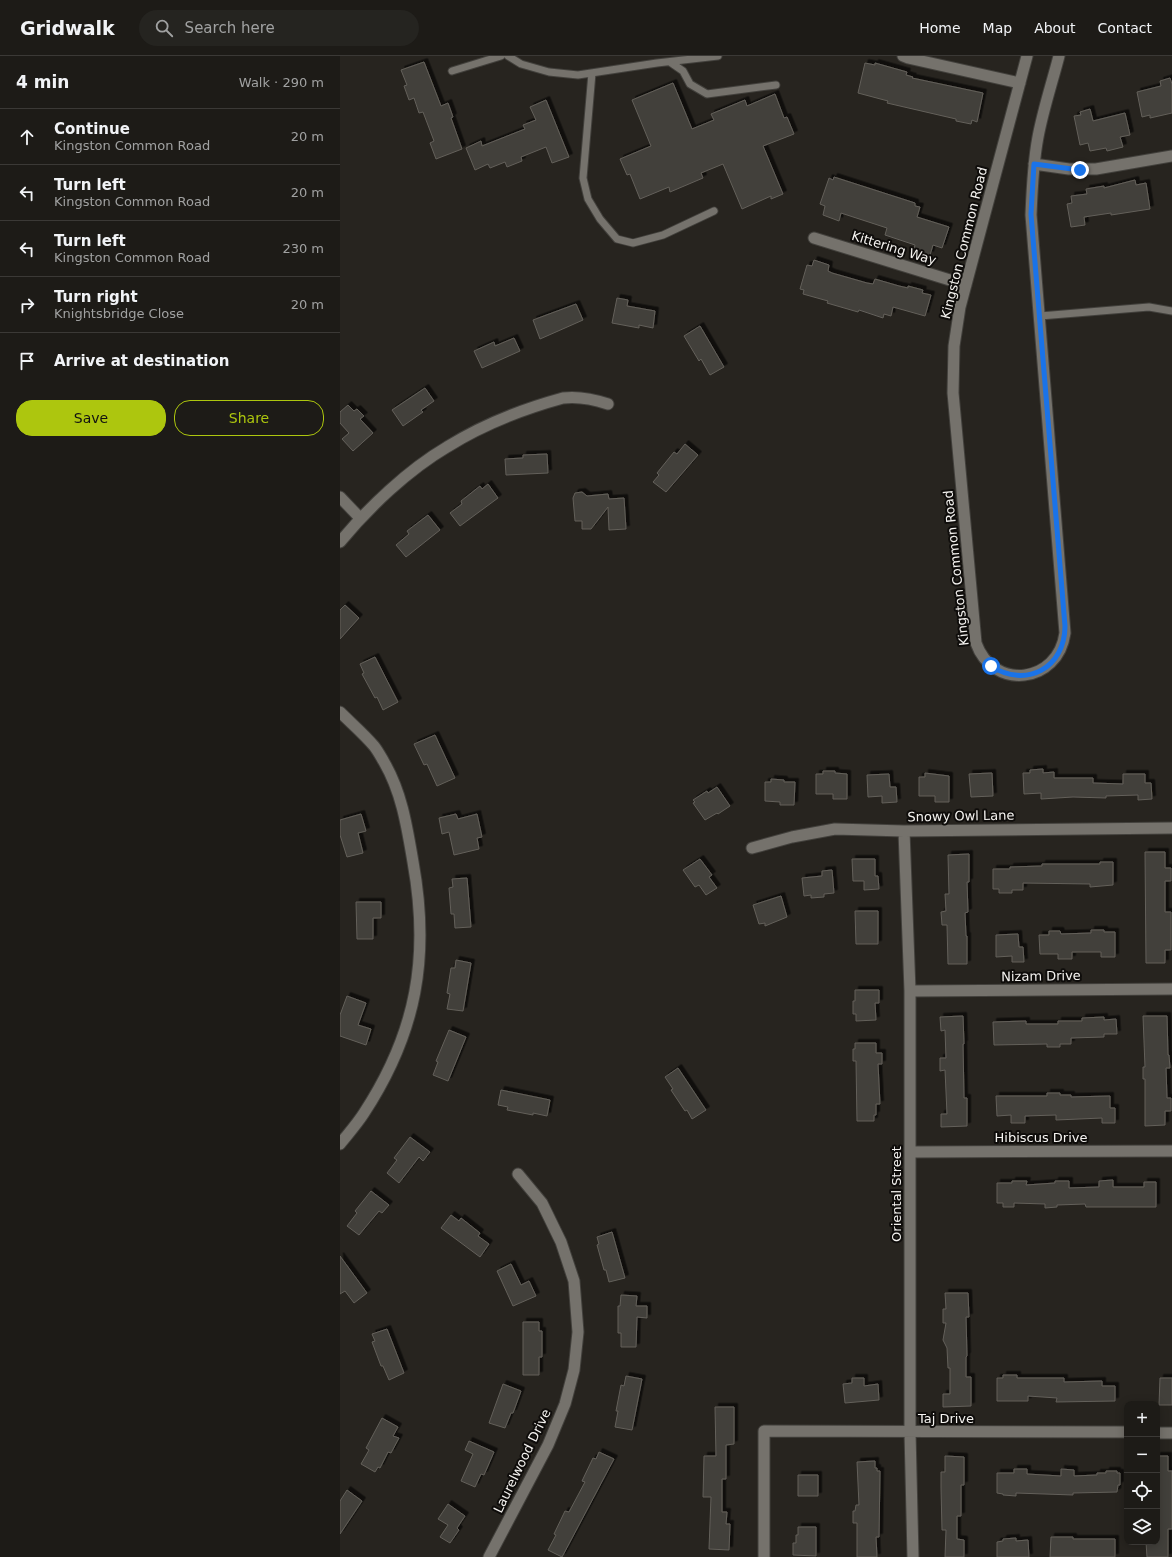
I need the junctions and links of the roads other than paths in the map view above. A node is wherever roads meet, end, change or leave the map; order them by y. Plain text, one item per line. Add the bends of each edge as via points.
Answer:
1 (501, 56) edge
2 (508, 56) edge
3 (718, 56) edge
4 (903, 56) edge
5 (1027, 56) edge
6 (1059, 56) edge
7 (670, 62) junction
8 (452, 71) dead end
9 (592, 73) junction
10 (1020, 83) junction
11 (776, 85) dead end
12 (1172, 156) edge
13 (1034, 164) junction
14 (714, 210) dead end
15 (814, 238) dead end
16 (966, 284) junction
17 (1172, 311) edge
18 (1040, 316) junction
19 (608, 404) dead end
20 (340, 497) edge
21 (360, 518) junction
22 (340, 542) edge
23 (340, 712) edge
24 (1172, 828) edge
25 (904, 830) junction
26 (752, 848) dead end
27 (1172, 989) edge
28 (910, 992) junction
29 (340, 1144) edge
30 (1172, 1151) edge
31 (910, 1152) junction
32 (518, 1174) dead end
33 (910, 1432) junction
34 (1124, 1432) edge
35 (1160, 1432) edge
36 (1172, 1433) edge
37 (489, 1557) edge
38 (764, 1557) edge
39 (913, 1557) edge

1 - 8 lane
2 - 9 lane via 521,64 549,72 578,75
3 - 7 lane
4 - 10 street
5 - 10 street, Kingston Common Road
6 - 13 street, Kingston Common Road via 1043,112
7 - 9 lane
7 - 11 lane via 682,71 690,84 707,94
9 - 14 lane via 583,178 588,199 616,239 633,242 663,236
10 - 16 street, Kingston Common Road
12 - 13 street via 1096,169 1069,169
13 - 18 street, Kingston Common Road via 1031,214
15 - 16 street, Kittering Way
16 - 18 street, Kingston Common Road via 952,367 974,636 978,650 986,661 1003,673 1017,676 1031,674 1049,664 1062,647 1065,633
17 - 18 lane via 1149,307
19 - 21 street via 592,399 562,398 499,420 447,447 405,477
20 - 21 street
21 - 22 street
23 - 29 street via 375,747 394,778 406,819 419,892 421,935 419,974 413,1005 400,1044 370,1102
24 - 25 street, Snowy Owl Lane
25 - 26 street, Snowy Owl Lane via 835,829
25 - 28 street, Oriental Street
27 - 28 street, Nizam Drive
28 - 31 street, Oriental Street
30 - 31 street, Hibiscus Drive
31 - 33 street, Oriental Street
32 - 37 street, Laurelwood Drive via 542,1203 561,1242 574,1281 578,1332 574,1370 565,1404 548,1445
33 - 34 street, Taj Drive
33 - 38 street, Taj Drive via 764,1431
33 - 39 street, Oriental Street
35 - 36 street

